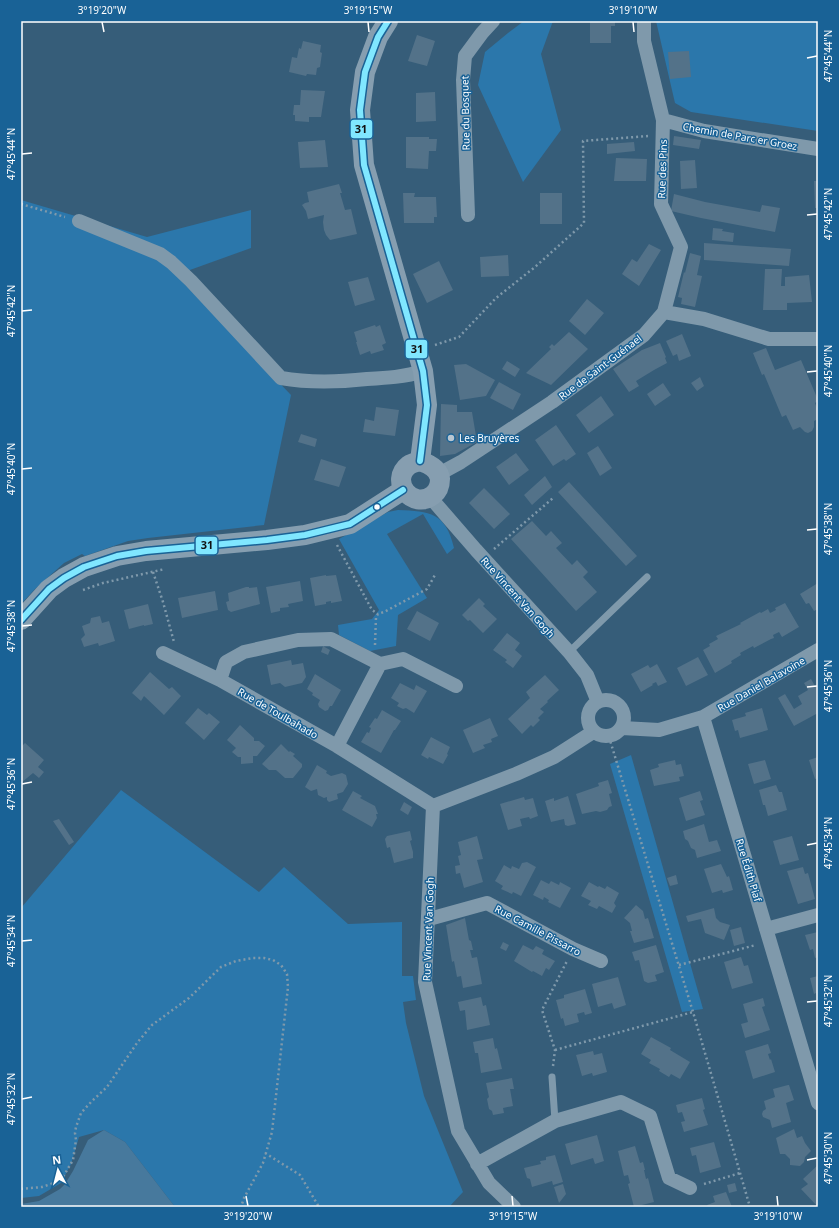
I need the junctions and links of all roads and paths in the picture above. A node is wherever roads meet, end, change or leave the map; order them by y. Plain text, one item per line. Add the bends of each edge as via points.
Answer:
1 (388, 21) edge
2 (493, 21) edge
3 (644, 21) edge
4 (663, 120) junction
5 (663, 135) junction
6 (818, 149) edge
7 (21, 204) edge
8 (468, 216) dead end
9 (79, 221) joint
10 (664, 312) junction
11 (818, 339) edge
12 (417, 352) junction
13 (423, 371) junction
14 (420, 461) junction
15 (439, 474) junction
16 (403, 490) junction
17 (430, 497) junction
18 (553, 498) dead end
19 (337, 544) dead end
20 (146, 551) junction
21 (483, 558) junction
22 (435, 575) dead end
23 (647, 577) dead end
24 (378, 614) junction
25 (21, 620) edge
26 (818, 650) edge
27 (569, 652) junction
28 (167, 655) joint
29 (380, 664) junction
30 (220, 680) junction
31 (456, 686) dead end
32 (598, 702) junction
33 (703, 717) junction
34 (622, 728) junction
35 (593, 732) junction
36 (609, 737) junction
37 (337, 746) junction
38 (433, 806) junction
39 (818, 914) edge
40 (429, 919) junction
41 (768, 935) junction
42 (573, 949) junction
43 (601, 961) dead end
44 (679, 965) junction
45 (693, 1012) junction
46 (555, 1050) junction
47 (552, 1076) joint
48 (818, 1103) edge
49 (555, 1121) junction
50 (266, 1153) junction
51 (477, 1164) junction
52 (740, 1173) junction
53 (690, 1188) joint
54 (21, 1189) edge
55 (241, 1207) edge
56 (319, 1207) edge
57 (514, 1207) edge
58 (750, 1207) edge

1 - 12 street via 378,37 365,72 360,110 364,165
2 - 8 street, Rue du Bosquet via 465,56 463,80
3 - 4 street, Rue des Pins via 644,41
4 - 5 street, Rue des Pins
4 - 6 street, Chemin de Parc er Groez via 704,131
5 - 10 street, Rue des Pins via 660,204 681,247
5 - 12 path via 583,141 584,223 496,298 459,337
7 - 9 path
9 - 13 street via 160,254 171,262 281,378 300,382 349,381 410,375
10 - 11 street via 704,319 770,339
10 - 15 street, Rue de Saint-Guénael via 644,335 552,402
12 - 13 street
13 - 14 street via 427,405
14 - 15 street via 429,464
14 - 16 street via 404,470 401,477
15 - 17 street via 440,486
16 - 17 street via 420,500
16 - 20 street via 350,524 305,535
17 - 21 street, Rue Vincent Van Gogh
18 - 21 path
19 - 24 path via 372,610
20 - 25 street via 117,556 84,567 64,578 49,589
20 - 28 path via 174,640
21 - 27 street, Rue Vincent Van Gogh
22 - 24 path via 427,589
23 - 27 lane
24 - 29 path via 374,650
26 - 33 street, Rue Daniel Balavoine
27 - 32 street, Rue Vincent Van Gogh via 587,675
28 - 30 street, Rue de Toulbahado
29 - 30 street via 332,639 298,640 244,652 226,662
29 - 31 street via 403,659
29 - 37 street
30 - 37 street, Rue de Toulbahado
32 - 34 street via 610,700 620,706 624,716
32 - 35 street via 589,712 589,726
33 - 34 street via 659,730
33 - 41 street, Rue Édith Piaf
34 - 36 street
35 - 36 street
35 - 38 street via 554,757
36 - 44 path
37 - 38 street, Rue de Toulbahado
38 - 40 street, Rue Vincent Van Gogh
39 - 41 street
40 - 42 street, Rue Camille Pissarro via 486,903
40 - 51 street, Rue Vincent Van Gogh via 425,982 458,1131
41 - 44 path
41 - 48 street, Rue Édith Piaf
42 - 43 street, Rue Camille Pissarro
42 - 46 path via 542,1010
44 - 45 path
45 - 46 path
45 - 52 path
46 - 47 path
47 - 49 lane
49 - 51 street
49 - 53 street via 621,1102 650,1116 669,1178
50 - 54 path via 272,1132 288,986 287,974 281,966 273,960 253,958 222,967 189,998 152,1025 107,1087 81,1113 76,1127 73,1160 63,1176 42,1187
50 - 55 path
50 - 56 path via 300,1175
51 - 57 street, Rue Vincent Van Gogh via 489,1183
52 - 53 path
52 - 58 path

